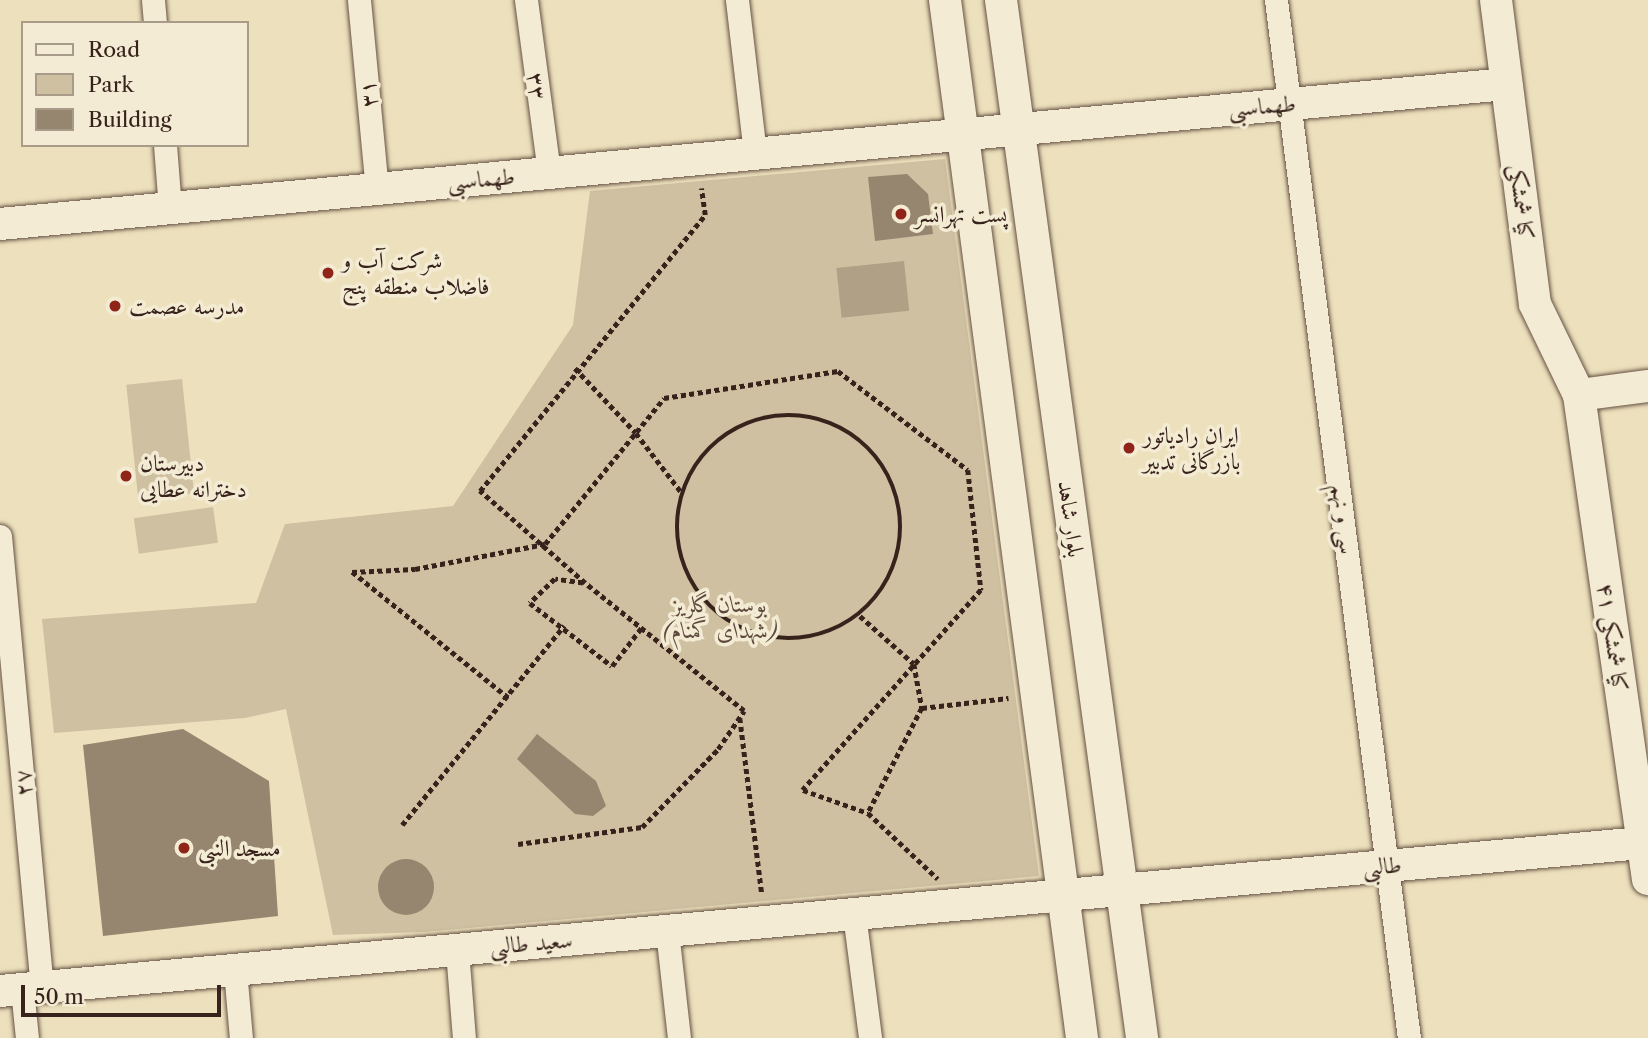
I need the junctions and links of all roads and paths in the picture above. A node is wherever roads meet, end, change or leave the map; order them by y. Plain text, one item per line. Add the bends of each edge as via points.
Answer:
1 (153, 0) edge
2 (359, 0) edge
3 (526, 0) edge
4 (737, 0) edge
5 (945, 0) edge
6 (1001, 0) edge
7 (1276, 0) edge
8 (1496, 0) edge
9 (155, 21) edge
10 (1507, 84) junction
11 (1290, 104) junction
12 (1017, 128) junction
13 (963, 134) junction
14 (165, 147) edge
15 (755, 153) junction
16 (549, 173) junction
17 (700, 180) dead end
18 (377, 189) junction
19 (170, 208) junction
20 (0, 224) edge
21 (575, 368) junction
22 (1648, 386) edge
23 (1579, 395) junction
24 (636, 433) junction
25 (682, 493) junction
26 (0, 536) edge
27 (545, 544) junction
28 (585, 583) junction
29 (860, 616) junction
30 (564, 626) junction
31 (642, 627) junction
32 (914, 664) junction
33 (1017, 697) dead end
34 (508, 698) junction
35 (922, 708) junction
36 (740, 717) junction
37 (868, 813) junction
38 (402, 824) dead end
39 (1642, 843) junction
40 (518, 844) dead end
41 (1389, 866) junction
42 (1648, 879) edge
43 (944, 884) dead end
44 (1122, 890) junction
45 (1063, 895) junction
46 (763, 901) dead end
47 (854, 914) junction
48 (667, 931) junction
49 (457, 950) junction
50 (235, 970) junction
51 (21, 989) edge
52 (27, 1038) edge
53 (241, 1038) edge
54 (464, 1038) edge
55 (679, 1038) edge
56 (870, 1038) edge
57 (1082, 1038) edge
58 (1142, 1038) edge
59 (1409, 1038) edge

1 - 9 street
2 - 18 street, ۳۱
3 - 16 street, ۳۳
4 - 15 street
5 - 13 street
6 - 12 street, بلوار شاهد
7 - 11 street, سی و نهم
8 - 10 street, کیا شمشکی
10 - 11 street, طهماسبی
10 - 23 street, کیا شمشکی via 1535,304
11 - 12 street, طهماسبی
11 - 41 street, سی و نهم
12 - 13 street, طهماسبی
12 - 44 street, بلوار شاهد
13 - 15 street, طهماسبی
13 - 45 street
14 - 19 street
15 - 16 street, طهماسبی
16 - 18 street, طهماسبی
17 - 21 path via 705,215
18 - 19 street, طهماسبی
19 - 20 street, طهماسبی
21 - 24 path
21 - 27 path via 480,491
22 - 23 street
23 - 39 street, ۴۱ کیا شمشکی
24 - 25 path
24 - 27 path
24 - 32 path via 664,398 838,371 968,470 981,590
25 - 29 path via 677,537 685,571 704,601 731,624 764,637 799,639 833,631
25 - 29 path via 692,469 718,439 751,420 789,414 828,421 861,440 886,470 900,507 900,545 887,582
26 - 51 street, ۲۷
27 - 28 path
27 - 34 path via 415,569 352,572
28 - 30 path via 555,579 530,603
28 - 31 path
29 - 32 path
30 - 31 path via 612,666
30 - 34 path
31 - 36 path via 744,711
32 - 35 path
32 - 37 path via 803,790
33 - 35 path
34 - 38 path
35 - 37 path
36 - 40 path via 718,749 642,827
36 - 46 path
37 - 43 path
39 - 41 street, طالبی
39 - 42 street, ۴۱ کیا شمشکی
41 - 44 street, طالبی
41 - 59 street, سی و نهم
44 - 45 street, طالبی
44 - 58 street, بلوار شاهد
45 - 47 street, سعید طالبی
45 - 57 street
47 - 48 street, سعید طالبی
47 - 56 street
48 - 49 street, سعید طالبی
48 - 55 street
49 - 50 street, سعید طالبی
49 - 54 street
50 - 51 street, سعید طالبی
50 - 53 street
51 - 52 street, ۲۷

